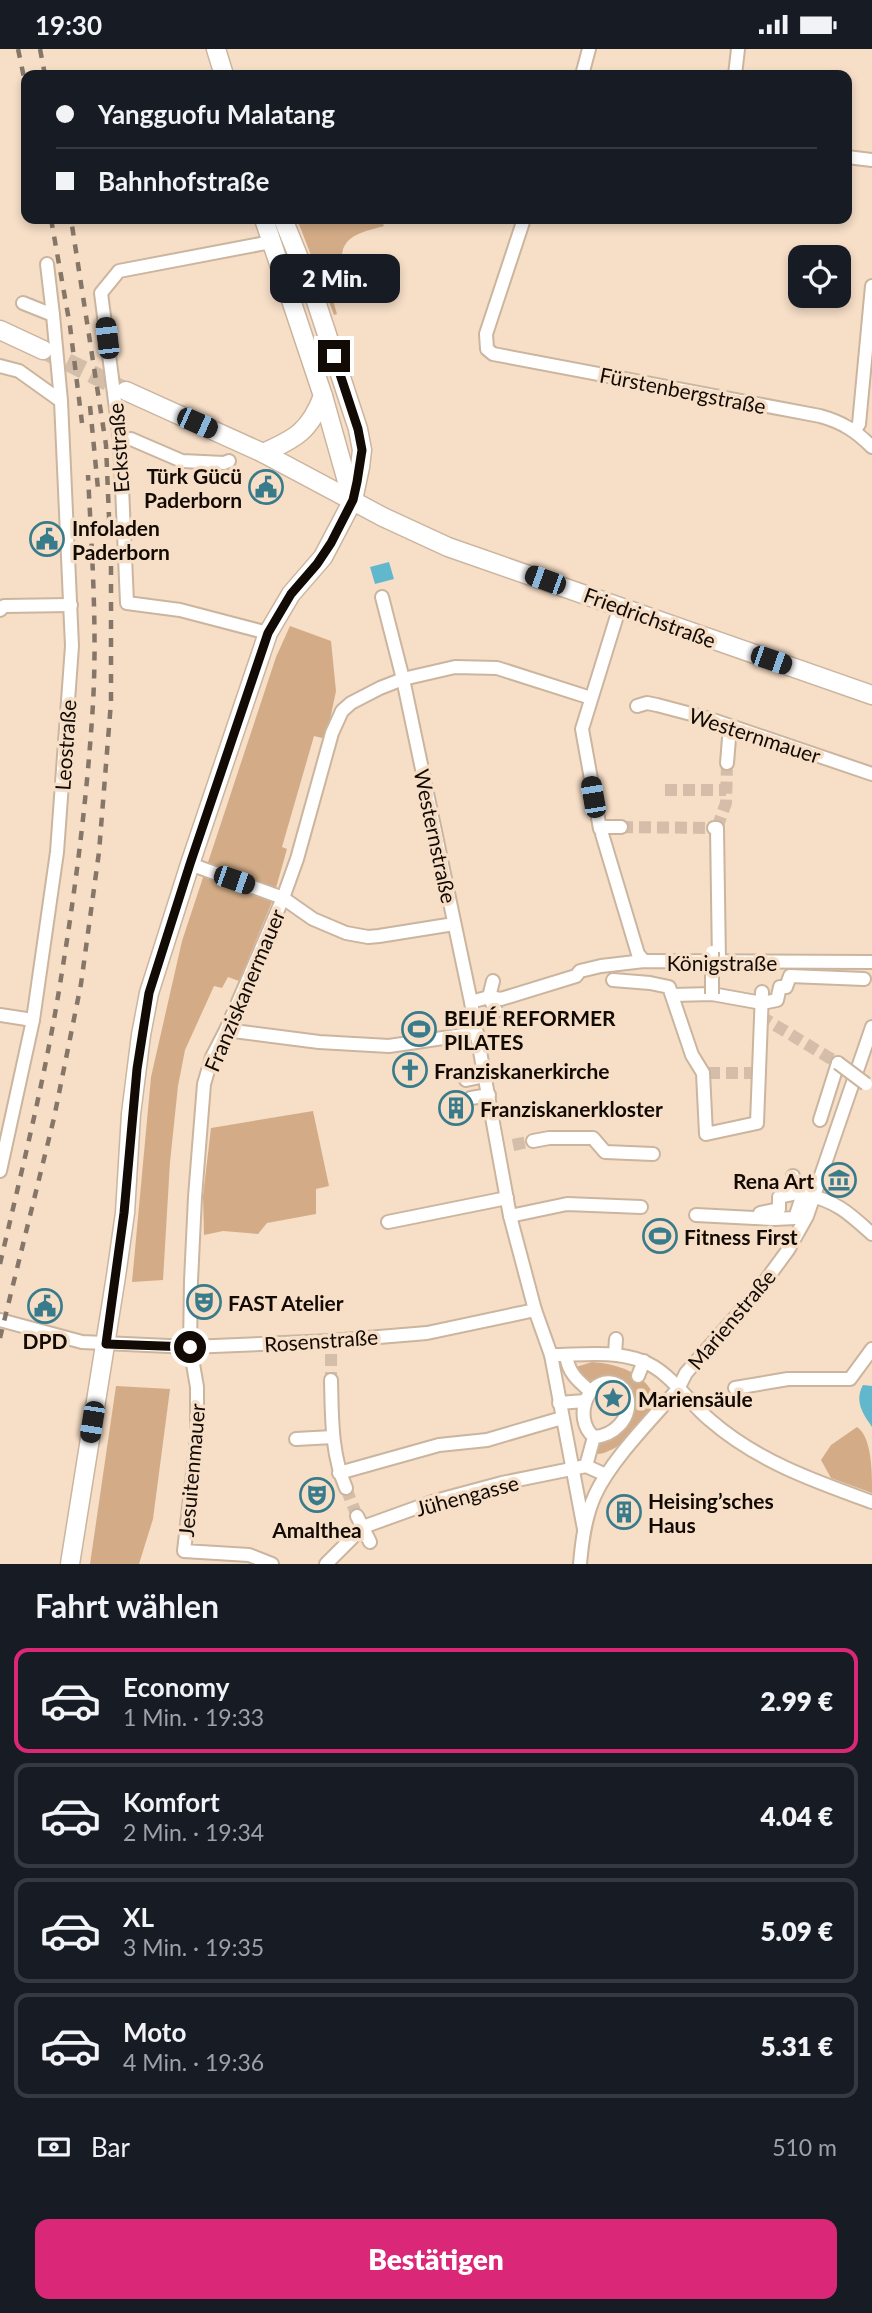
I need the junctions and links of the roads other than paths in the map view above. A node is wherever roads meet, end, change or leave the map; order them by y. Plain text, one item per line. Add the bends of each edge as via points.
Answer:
1 (216, 49) edge
2 (589, 49) edge
3 (738, 49) edge
4 (222, 70) edge
5 (583, 70) edge
6 (736, 70) edge
7 (852, 158) edge
8 (872, 160) edge
9 (266, 224) edge
10 (285, 224) edge
11 (522, 224) edge
12 (271, 242) junction
13 (47, 264) dead end
14 (872, 286) edge
15 (23, 303) dead end
16 (53, 314) junction
17 (0, 330) edge
18 (43, 350) tunnel mouth
19 (0, 366) edge
20 (126, 391) tunnel mouth
21 (323, 396) junction
22 (61, 401) junction
23 (862, 423) edge
24 (120, 440) junction
25 (872, 447) edge
26 (263, 453) junction
27 (229, 461) dead end
28 (353, 500) junction
29 (382, 597) dead end
30 (71, 605) junction
31 (620, 606) junction
32 (0, 610) edge
33 (268, 633) junction
34 (403, 679) junction
35 (872, 695) edge
36 (591, 698) junction
37 (637, 706) dead end
38 (730, 726) junction
39 (727, 763) tunnel mouth
40 (872, 774) edge
41 (621, 827) tunnel mouth
42 (714, 828) tunnel mouth
43 (600, 830) junction
44 (190, 864) junction
45 (283, 898) junction
46 (454, 924) junction
47 (715, 958) junction
48 (644, 961) junction
49 (872, 962) edge
50 (864, 978) dead end
51 (612, 980) dead end
52 (493, 981) dead end
53 (673, 995) junction
54 (712, 995) junction
55 (489, 997) junction
56 (765, 997) junction
57 (471, 1002) junction
58 (496, 1011) dead end
59 (0, 1015) edge
60 (33, 1020) junction
61 (872, 1027) edge
62 (226, 1030) junction
63 (477, 1033) junction
64 (485, 1076) junction
65 (466, 1080) dead end
66 (866, 1084) dead end
67 (489, 1095) junction
68 (471, 1098) dead end
69 (820, 1120) dead end
70 (533, 1141) tunnel mouth
71 (513, 1146) tunnel mouth
72 (499, 1149) junction
73 (653, 1154) dead end
74 (0, 1171) edge
75 (793, 1176) dead end
76 (815, 1196) junction
77 (507, 1198) junction
78 (641, 1207) dead end
79 (510, 1216) junction
80 (387, 1222) dead end
81 (872, 1234) edge
82 (534, 1310) junction
83 (0, 1320) edge
84 (616, 1339) dead end
85 (106, 1344) junction
86 (190, 1347) junction
87 (872, 1349) edge
88 (615, 1354) junction
89 (551, 1355) junction
90 (565, 1355) junction
91 (648, 1365) junction
92 (331, 1380) tunnel mouth
93 (632, 1385) junction
94 (680, 1387) junction
95 (735, 1388) dead end
96 (588, 1396) junction
97 (559, 1403) junction
98 (562, 1418) junction
99 (584, 1425) junction
100 (565, 1435) junction
101 (333, 1437) junction
102 (594, 1437) junction
103 (296, 1439) dead end
104 (579, 1468) junction
105 (339, 1472) junction
106 (606, 1475) junction
107 (345, 1487) tunnel mouth
108 (872, 1502) edge
109 (360, 1522) junction
110 (584, 1529) junction
111 (370, 1542) dead end
112 (70, 1564) edge
113 (272, 1564) edge
114 (326, 1564) edge
115 (580, 1564) edge

1 - 4 main road
2 - 5 street
3 - 6 street
7 - 8 street
9 - 12 main road
10 - 28 main road via 358,429 362,450
11 - 23 street, Fürstenbergstraße via 486,334 487,349 493,354
12 - 21 main road
12 - 24 street, Eckstraße via 119,271 101,293
13 - 16 street, Leostraße
14 - 23 street
15 - 16 street
16 - 22 street, Leostraße
17 - 18 main road
19 - 22 street via 19,371
20 - 26 main road, Friedrichstraße
21 - 26 main road via 300,434
21 - 28 main road
22 - 30 street, Leostraße
23 - 25 street, Fürstenbergstraße
24 - 27 street via 131,439 183,461
24 - 33 street, Eckstraße via 127,603 180,610
26 - 28 main road, Friedrichstraße
28 - 31 main road, Friedrichstraße via 449,547
28 - 33 main road via 323,557 291,594
29 - 34 street, Westernstraße
30 - 32 street via 4,606
30 - 60 street, Leostraße via 57,852
31 - 35 main road, Friedrichstraße
31 - 36 street
33 - 44 main road
34 - 36 street via 455,667 498,669
34 - 45 street, Franziskanermauer via 351,702 342,711
34 - 46 street, Westernstraße
36 - 43 street via 582,729
37 - 38 street, Westernmauer via 657,705
38 - 39 street
38 - 40 street, Westernmauer
41 - 43 street
42 - 47 street
43 - 48 street
44 - 45 street
44 - 85 main road via 149,993 141,1035
45 - 46 street via 313,919 368,937
45 - 62 street, Franziskanermauer
46 - 57 street, Westernstraße
47 - 48 street, Königstraße
47 - 49 street, Königstraße
47 - 54 street, bridge
48 - 55 street, Königstraße via 601,966 580,971 581,978 501,999
50 - 56 street via 790,976 786,987 780,987 777,1000
51 - 53 street via 650,982 668,987
52 - 55 street
53 - 54 street
53 - 56 street via 692,1055 706,1073 706,1134 757,1123 755,1073
54 - 56 street
55 - 57 street, Königstraße
55 - 58 street
57 - 63 street, Westernstraße
59 - 60 street
60 - 74 street, Leostraße
61 - 76 street, Marienstraße
62 - 63 street via 389,1046
62 - 86 street, Franziskanermauer via 204,1084
63 - 64 street, Westernstraße
64 - 65 street
64 - 67 street, Westernstraße
66 - 69 street, bridge via 838,1063
67 - 68 street
67 - 72 street, Westernstraße
70 - 73 street via 593,1138 605,1152
71 - 72 street
72 - 77 street, Westernstraße
75 - 76 street via 793,1194 779,1198 779,1209 696,1212 795,1218 803,1194
76 - 81 street via 843,1208
76 - 94 street, Marienstraße via 788,1249 755,1295 686,1373
77 - 79 street, Westernstraße
77 - 80 street
78 - 79 street via 567,1204
79 - 82 street, Westernstraße
82 - 86 street, Rosenstraße via 331,1347
82 - 89 street, Westernstraße
83 - 85 street, Rosenstraße via 68,1339
84 - 88 street
85 - 86 street, Rosenstraße
85 - 112 main road
86 - 113 street, Jesuitenmauer via 197,1387 197,1438 184,1551 249,1555
87 - 95 street via 850,1379 788,1379
88 - 90 street
88 - 91 street
89 - 90 street
89 - 97 street, Westernstraße
90 - 96 street via 572,1375
91 - 93 street
91 - 94 street, Marienstraße
92 - 101 street
93 - 96 street via 607,1383
93 - 102 street via 625,1418 610,1433
94 - 106 street
94 - 108 street via 710,1420 761,1456
96 - 97 street
96 - 99 street
97 - 98 street, Westernstraße
98 - 100 street, Westernstraße
98 - 105 street via 487,1440 439,1445
99 - 100 street
99 - 102 street
100 - 104 street, Westernstraße
101 - 103 street
101 - 105 street
102 - 104 street
104 - 106 street
104 - 109 street, Jühengasse via 487,1487
104 - 110 street, Westernstraße
105 - 107 street
106 - 110 street
109 - 111 street
109 - 114 street, Jühengasse via 340,1556
110 - 115 street

